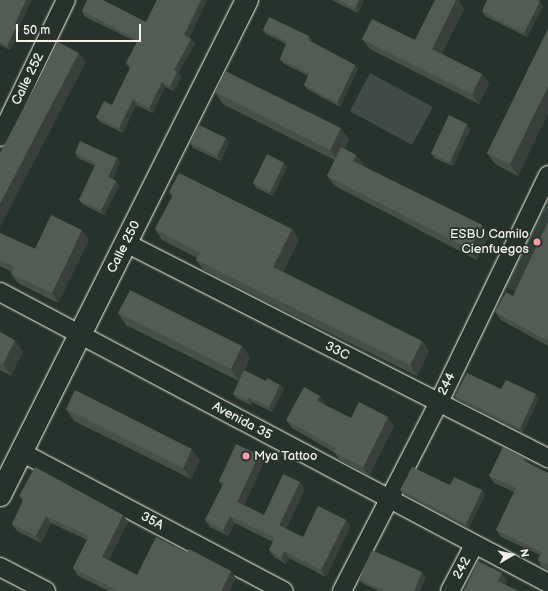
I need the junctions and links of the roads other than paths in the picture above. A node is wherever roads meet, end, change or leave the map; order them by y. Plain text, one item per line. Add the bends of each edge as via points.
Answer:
1 (66, 0) edge
2 (247, 0) edge
3 (0, 137) edge
4 (548, 175) edge
5 (126, 243) junction
6 (0, 292) edge
7 (81, 334) junction
8 (438, 404) junction
9 (21, 452) junction
10 (548, 458) edge
11 (0, 495) edge
12 (388, 500) junction
13 (474, 545) junction
14 (0, 566) edge
15 (548, 583) edge
16 (46, 591) edge
17 (283, 591) edge
18 (342, 591) edge
19 (450, 591) edge

1 - 3 street, Calle 252
2 - 5 main road, Calle 250
4 - 8 street, 244
5 - 7 main road, Calle 250
5 - 8 street, 33C
6 - 7 street, Avenida 35
7 - 9 main road, Calle 250
7 - 12 street, Avenida 35
8 - 10 street, 33C
8 - 12 street, 244
9 - 11 main road, Calle 250
9 - 17 street, 35A
12 - 13 street, Avenida 35
12 - 18 street, 244
13 - 15 street, Avenida 35
13 - 19 street, 242
14 - 16 street

